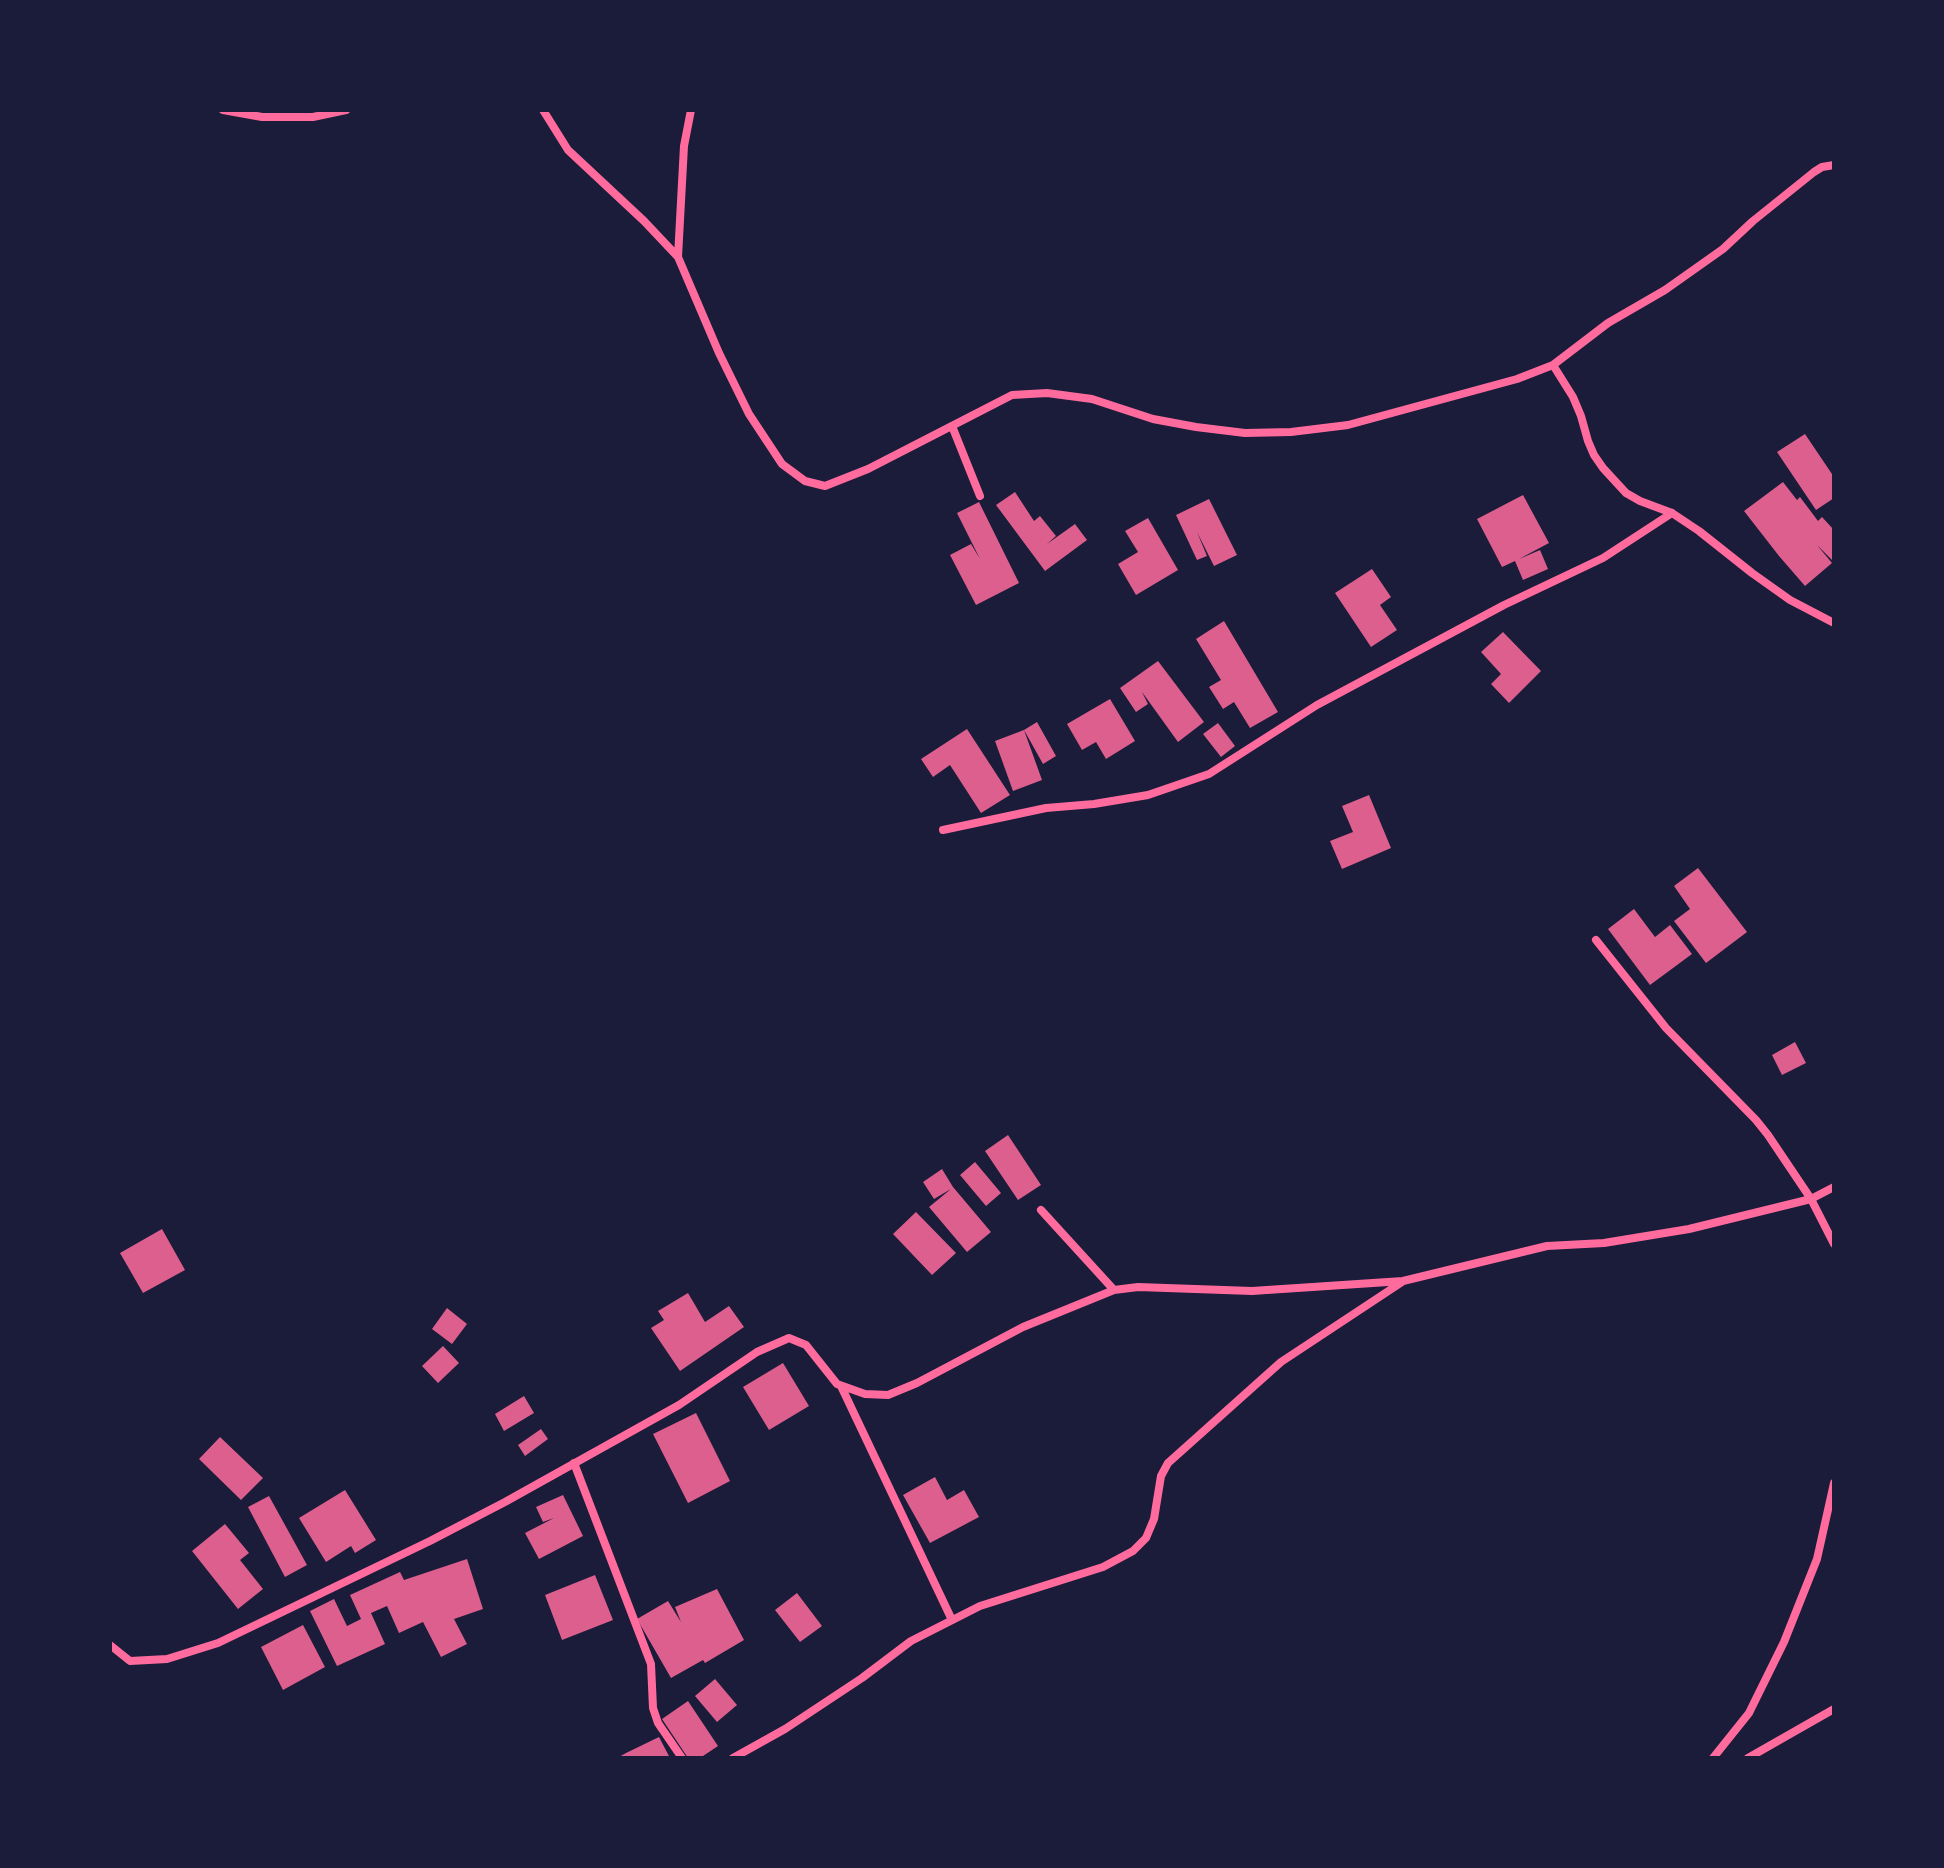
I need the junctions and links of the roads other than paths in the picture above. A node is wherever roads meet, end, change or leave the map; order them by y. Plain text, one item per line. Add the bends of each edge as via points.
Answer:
1 (223, 110) edge
2 (346, 110) edge
3 (543, 110) edge
4 (691, 110) edge
5 (1834, 165) edge
6 (678, 257) junction
7 (1553, 365) junction
8 (952, 426) junction
9 (980, 496) dead end
10 (1672, 513) junction
11 (1834, 623) edge
12 (943, 830) dead end
13 (1596, 940) dead end
14 (1834, 1187) edge
15 (1811, 1199) junction
16 (1041, 1210) dead end
17 (1834, 1244) edge
18 (1403, 1281) junction
19 (1114, 1290) junction
20 (841, 1385) junction
21 (574, 1463) junction
22 (1834, 1483) edge
23 (952, 1620) junction
24 (110, 1645) edge
25 (1834, 1709) edge
26 (682, 1758) edge
27 (733, 1758) edge
28 (1713, 1758) edge
29 (1748, 1758) edge

1 - 2 street via 262,117 313,117
3 - 6 street via 568,150
4 - 6 street
5 - 7 street via 1814,172 1723,249
6 - 8 street via 749,414 782,464 805,481 825,486
7 - 8 street via 1348,425 1291,432 1196,427 1092,399 1047,393 1012,395
7 - 10 street via 1573,397 1603,468 1626,493
8 - 9 street
10 - 11 street via 1790,600
10 - 12 street via 1603,558 1317,705 1209,774 1148,795 1046,808
13 - 15 street via 1666,1028 1756,1120
14 - 15 street
15 - 17 street
15 - 18 street via 1639,1238 1547,1246
16 - 19 street
18 - 19 street via 1252,1291
18 - 23 street via 1281,1362 1168,1463 1154,1519 1133,1551 1103,1567
19 - 20 street via 1023,1327 888,1395
20 - 21 street via 806,1345 789,1338
20 - 23 street
21 - 24 street via 430,1541 218,1643 167,1659 130,1661
21 - 26 street via 651,1664 658,1723
22 - 28 street via 1817,1559 1784,1642 1749,1713
23 - 27 street via 911,1641 785,1729
25 - 29 street

